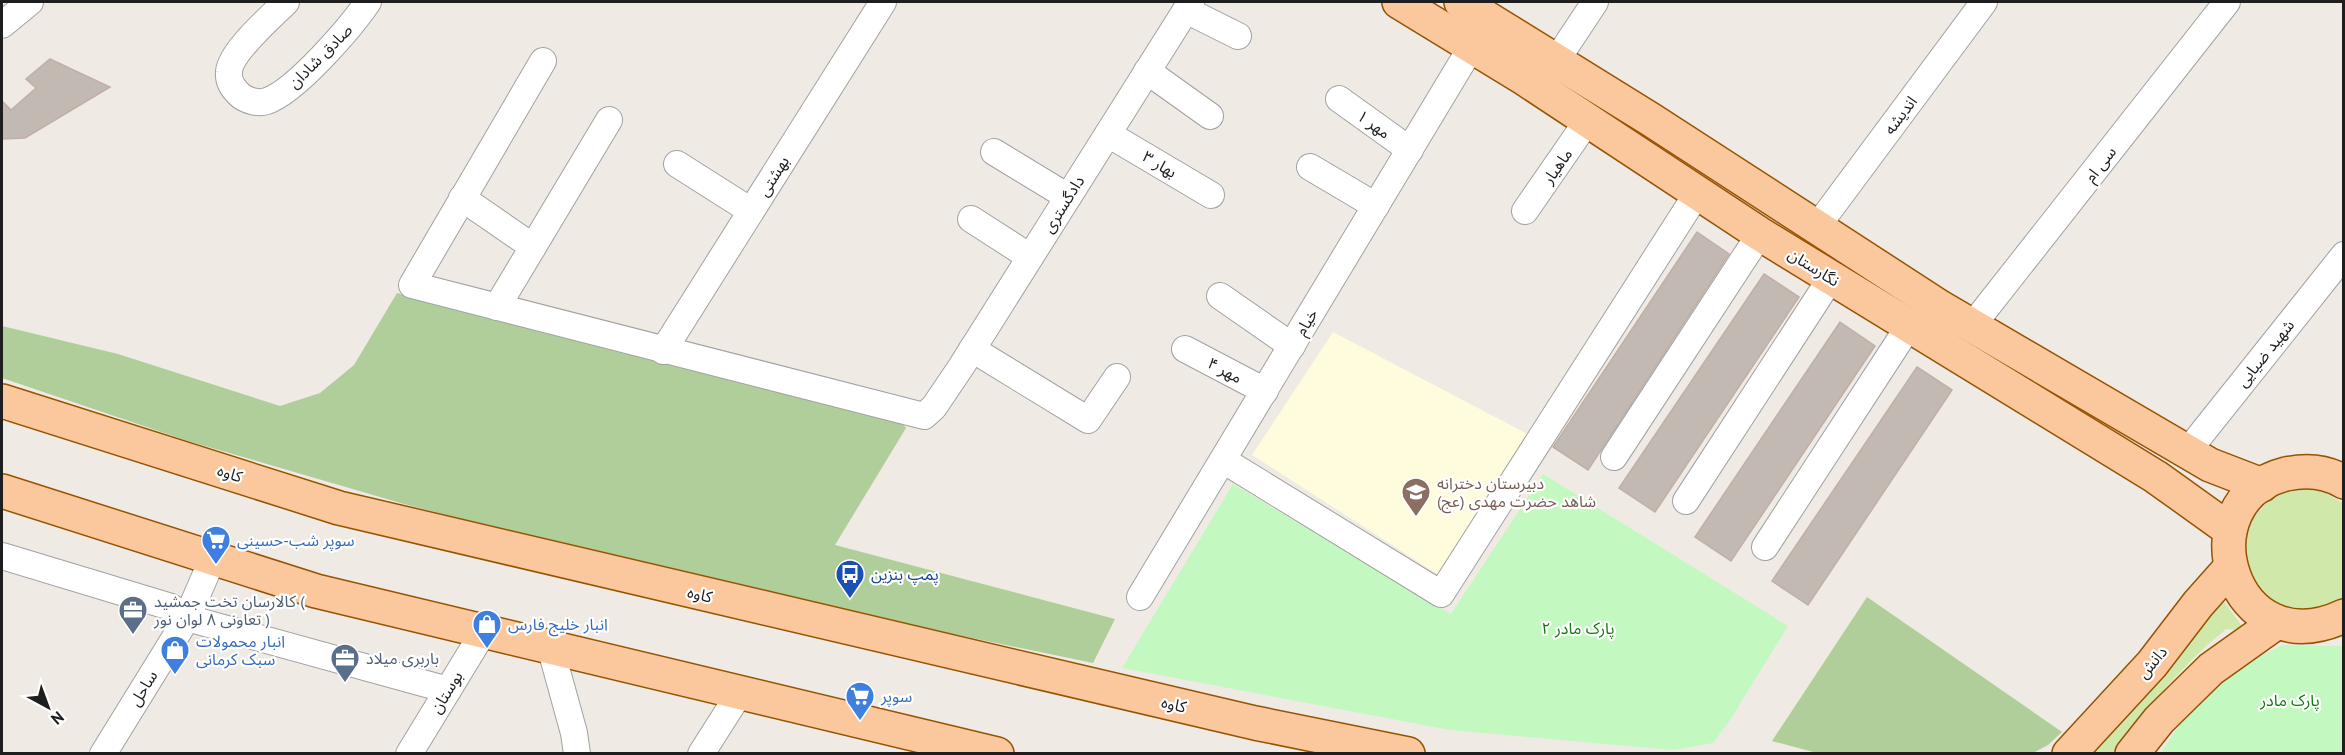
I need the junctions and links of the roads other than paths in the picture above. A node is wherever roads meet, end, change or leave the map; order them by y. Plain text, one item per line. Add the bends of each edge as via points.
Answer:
1 (30, 2) edge
2 (286, 2) edge
3 (369, 2) edge
4 (883, 2) edge
5 (1399, 2) edge
6 (1461, 2) edge
7 (1596, 2) edge
8 (1984, 2) edge
9 (2227, 2) edge
10 (1189, 5) edge
11 (2, 25) edge
12 (1238, 36) dead end
13 (1472, 46) junction
14 (543, 61) dead end
15 (1556, 61) junction
16 (1147, 71) junction
17 (1612, 96) junction
18 (1338, 99) dead end
19 (1210, 116) dead end
20 (1650, 119) junction
21 (609, 120) dead end
22 (1588, 120) junction
23 (1108, 134) junction
24 (1633, 149) junction
25 (1410, 150) junction
26 (994, 152) dead end
27 (677, 164) dead end
28 (1310, 167) dead end
29 (1698, 192) junction
30 (1211, 195) dead end
31 (1068, 197) junction
32 (462, 198) junction
33 (1376, 206) junction
34 (751, 211) junction
35 (1525, 211) dead end
36 (971, 219) dead end
37 (1816, 228) junction
38 (1760, 234) junction
39 (533, 247) junction
40 (2343, 255) edge
41 (1030, 257) junction
42 (1831, 278) junction
43 (1220, 296) dead end
44 (496, 308) junction
45 (1910, 326) junction
46 (1972, 326) junction
47 (1292, 346) junction
48 (972, 349) junction
49 (1185, 349) dead end
50 (663, 351) junction
51 (1117, 377) dead end
52 (1265, 391) junction
53 (2, 400) edge
54 (2187, 452) junction
55 (1614, 457) dead end
56 (1223, 460) junction
57 (2334, 472) edge
58 (2262, 485) junction
59 (2, 491) edge
60 (1686, 501) dead end
61 (2230, 530) junction
62 (1765, 547) dead end
63 (2, 556) edge
64 (213, 558) junction
65 (2230, 568) junction
66 (1140, 597) dead end
67 (2343, 616) edge
68 (186, 618) junction
69 (2277, 622) junction
70 (484, 631) junction
71 (550, 646) junction
72 (447, 690) junction
73 (741, 691) junction
74 (704, 749) edge
75 (103, 753) edge
76 (409, 753) edge
77 (577, 753) edge
78 (682, 753) edge
79 (997, 753) edge
80 (1408, 753) edge
81 (2069, 753) edge
82 (2132, 753) edge

1 - 11 street
2 - 3 street, صادق شادان via 237,54 229,71 231,85 253,102 265,102 283,93 326,52
4 - 34 street, بهشتی
5 - 13 main road, نگارستان
6 - 15 main road
7 - 15 street
8 - 37 street, اندیشه
9 - 46 street, سی ام
10 - 12 street
10 - 16 street, دادگستری
13 - 22 main road, نگارستان
13 - 25 street, خیام
14 - 32 street
15 - 17 main road
16 - 19 street
16 - 23 street, دادگستری
17 - 20 main road
17 - 22 main road via 1614,110 1605,118
18 - 25 street, مهر ۱
20 - 24 main road via 1639,124 1633,134
20 - 37 main road
21 - 39 street
22 - 24 main road, نگارستان
22 - 35 street, ماهیار
23 - 30 street, بهار ۳
23 - 31 street, دادگستری
24 - 29 main road, نگارستان
25 - 33 street, خیام
26 - 31 street
27 - 34 street
28 - 33 street
29 - 38 main road, نگارستان
29 - 56 street via 1441,594
31 - 41 street, دادگستری
32 - 39 street
32 - 44 street via 412,285
33 - 47 street, خیام
34 - 50 street, بهشتی
36 - 41 street
37 - 46 main road
38 - 42 main road, نگارستان
38 - 55 street
39 - 44 street
40 - 54 street, شهید ضیایی
41 - 48 street, دادگستری
42 - 45 main road, نگارستان
42 - 60 street
43 - 47 street
44 - 50 street
45 - 61 main road, نگارستان via 2156,477
45 - 62 street
46 - 54 main road
47 - 52 street, خیام
48 - 50 street, دادگستری via 924,416
48 - 51 street via 1088,420
49 - 52 street, مهر ۴
52 - 56 street, خیام
53 - 80 main road, کاوه via 339,508 1197,710
54 - 58 main road
56 - 66 street, خیام
57 - 58 main road via 2297,472
58 - 61 main road via 2248,497
59 - 64 main road
61 - 65 main road
63 - 68 street via 171,607
64 - 68 street, ساحل
64 - 70 main road via 316,591
65 - 69 main road via 2239,590 2256,609
65 - 81 main road, دانش via 2152,664
67 - 69 main road via 2327,624 2302,627
68 - 72 street
68 - 75 street, ساحل
69 - 82 main road via 2211,669
70 - 71 main road
70 - 72 street, بوستان
71 - 73 main road
71 - 77 street
72 - 76 street, بوستان
73 - 74 street
73 - 79 main road
74 - 78 street via 689,744

